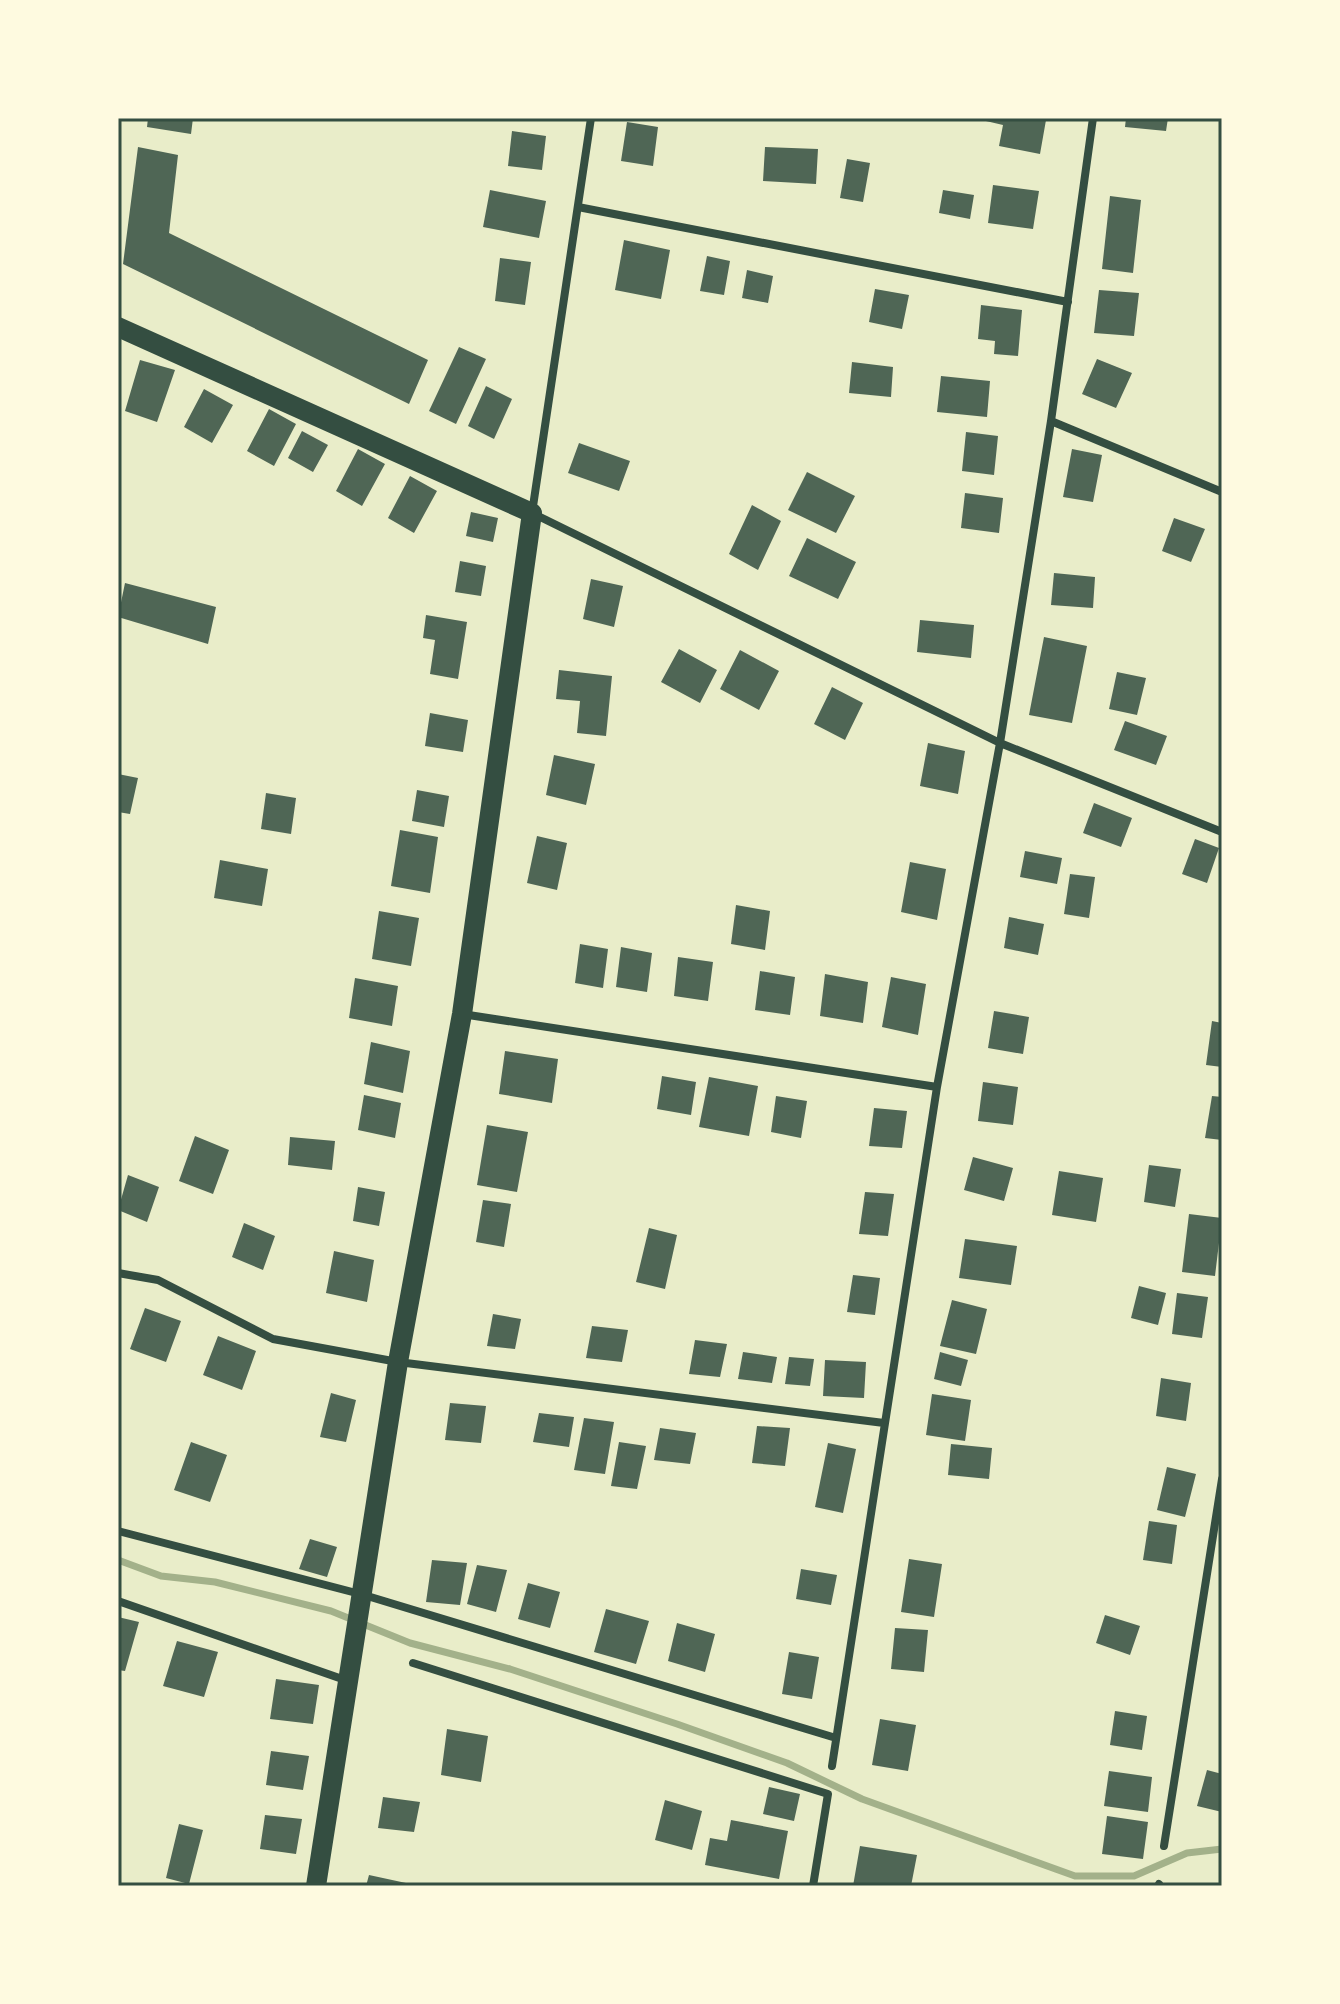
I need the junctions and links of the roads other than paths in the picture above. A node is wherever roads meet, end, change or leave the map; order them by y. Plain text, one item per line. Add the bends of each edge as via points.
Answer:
1 (591, 118) edge
2 (1093, 118) edge
3 (578, 207) junction
4 (1068, 302) junction
5 (118, 327) edge
6 (1051, 421) junction
7 (1222, 492) edge
8 (532, 513) junction
9 (1000, 743) junction
10 (1222, 832) edge
11 (462, 1014) junction
12 (937, 1087) junction
13 (118, 1273) edge
14 (398, 1362) junction
15 (884, 1423) junction
16 (1222, 1479) edge
17 (118, 1531) edge
18 (118, 1601) edge
19 (363, 1602) junction
20 (413, 1663) dead end
21 (350, 1682) junction
22 (836, 1738) junction
23 (832, 1766) dead end
24 (1164, 1846) dead end
25 (316, 1886) edge
26 (813, 1886) edge

1 - 3 street
2 - 4 street
3 - 4 street
3 - 8 street
4 - 6 street
5 - 8 main road
6 - 7 street
6 - 9 street
8 - 9 street
8 - 11 main road
9 - 10 street
9 - 12 street
11 - 12 street
11 - 14 main road
12 - 15 street
13 - 14 street via 158,1280 273,1339
14 - 15 street
14 - 19 main road
15 - 22 street
16 - 24 street
17 - 19 street
18 - 21 street
19 - 21 main road
19 - 22 street
20 - 26 street via 828,1794
21 - 25 main road
22 - 23 street

